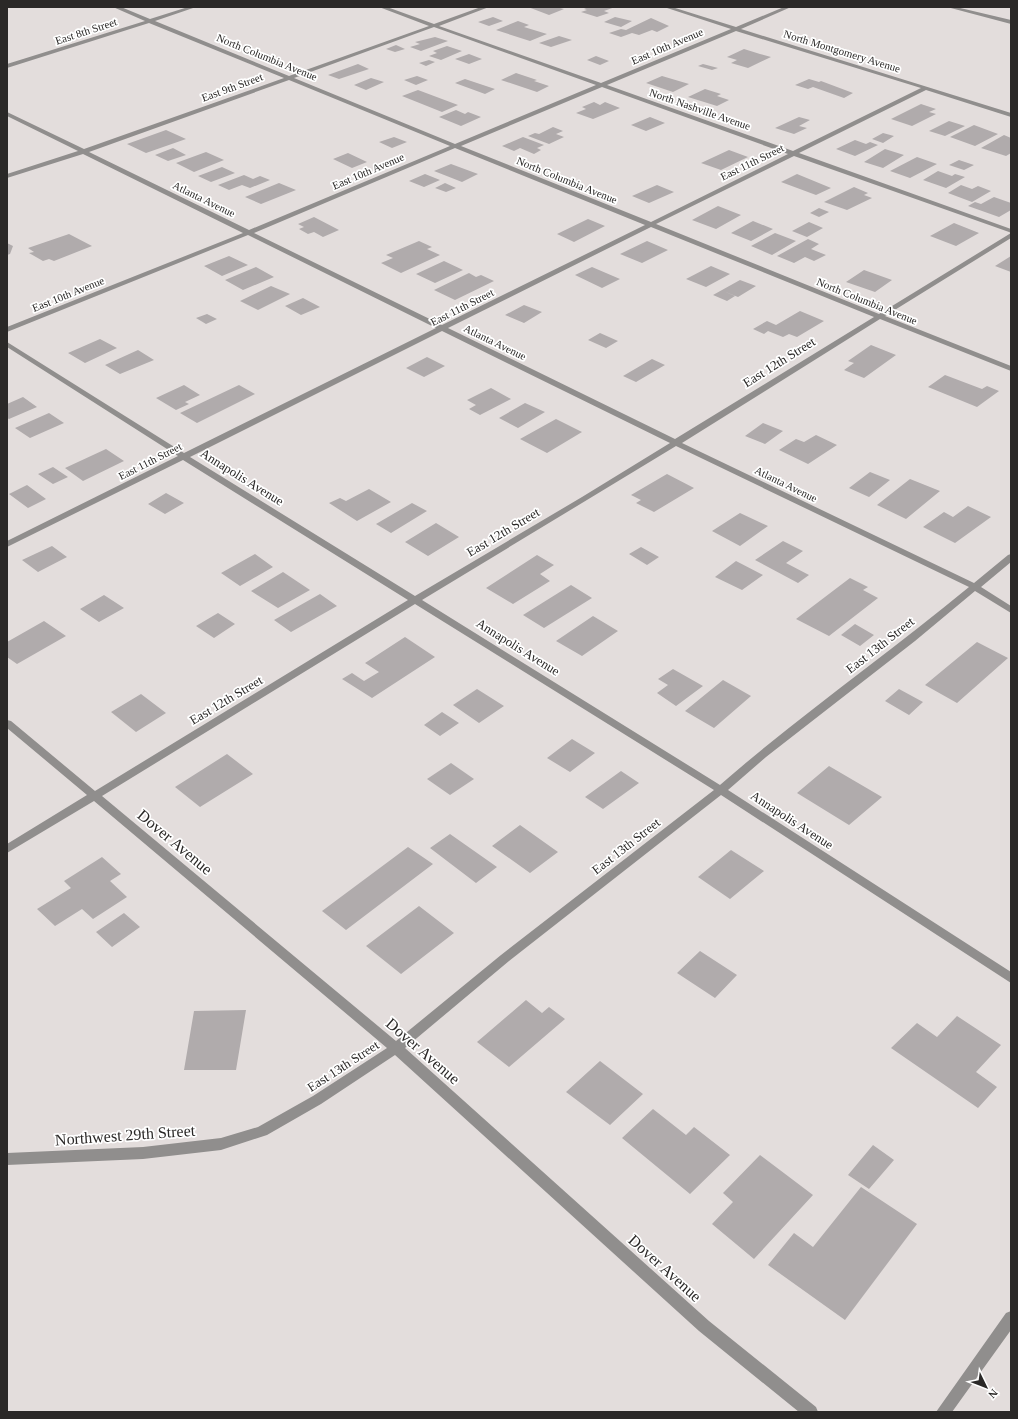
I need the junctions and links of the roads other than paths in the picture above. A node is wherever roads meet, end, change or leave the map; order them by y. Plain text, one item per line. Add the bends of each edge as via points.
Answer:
1 (116, 7) edge
2 (193, 7) edge
3 (382, 7) edge
4 (486, 7) edge
5 (667, 7) edge
6 (788, 7) edge
7 (950, 7) edge
8 (150, 21) junction
9 (1011, 22) edge
10 (436, 26) junction
11 (736, 28) junction
12 (7, 66) edge
13 (290, 77) junction
14 (601, 85) junction
15 (926, 88) junction
16 (7, 114) edge
17 (1011, 115) edge
18 (455, 146) junction
19 (82, 152) junction
20 (795, 153) junction
21 (7, 176) edge
22 (651, 225) junction
23 (1011, 231) edge
24 (248, 233) junction
25 (1011, 235) edge
26 (879, 316) junction
27 (443, 329) junction
28 (7, 330) edge
29 (7, 344) edge
30 (1011, 369) edge
31 (674, 442) junction
32 (183, 456) junction
33 (7, 544) edge
34 (1011, 557) edge
35 (975, 587) junction
36 (417, 600) junction
37 (1011, 610) edge
38 (7, 723) edge
39 (721, 790) junction
40 (93, 796) junction
41 (7, 849) edge
42 (1011, 978) edge
43 (396, 1048) junction
44 (244, 1136) joint
45 (7, 1159) edge
46 (1011, 1318) edge
47 (811, 1412) edge
48 (943, 1412) edge

1 - 8 street, North Columbia Avenue
2 - 8 street, East 8th Street
3 - 10 street, North Nashville Avenue
4 - 10 street, East 9th Street
5 - 11 street, North Montgomery Avenue
6 - 11 street, East 10th Avenue
7 - 9 street
8 - 12 street, East 8th Street
8 - 13 street, North Columbia Avenue
10 - 13 street, East 9th Street
10 - 14 street, North Nashville Avenue
11 - 14 street, East 10th Avenue
11 - 15 street, North Montgomery Avenue
13 - 18 street, North Columbia Avenue
13 - 19 street, East 9th Street
14 - 18 street, East 10th Avenue
14 - 20 street, North Nashville Avenue
15 - 17 street, North Montgomery Avenue
15 - 20 street, East 11th Street
16 - 19 street, Atlanta Avenue
18 - 22 street, North Columbia Avenue
18 - 24 street, East 10th Avenue
19 - 21 street, East 9th Street
19 - 24 street, Atlanta Avenue
20 - 22 street, East 11th Street
20 - 23 street, North Nashville Avenue
22 - 26 street, North Columbia Avenue
22 - 27 street, East 11th Street
24 - 27 street, Atlanta Avenue
24 - 28 street, East 10th Avenue
25 - 26 street, East 12th Street
26 - 30 street, North Columbia Avenue
26 - 31 street, East 12th Street
27 - 31 street, Atlanta Avenue
27 - 32 street, East 11th Street
29 - 32 street, Annapolis Avenue
31 - 35 street, Atlanta Avenue
31 - 36 street, East 12th Street
32 - 33 street, East 11th Street
32 - 36 street, Annapolis Avenue
34 - 35 street, East 13th Street
35 - 37 street, Atlanta Avenue
35 - 39 street, East 13th Street via 912,639 762,754
36 - 39 street, Annapolis Avenue via 640,742
36 - 40 street, East 12th Street
38 - 40 street, Dover Avenue
39 - 42 street, Annapolis Avenue
39 - 43 street, East 13th Street via 505,958
40 - 41 street, East 12th Street
40 - 43 street, Dover Avenue
43 - 44 street, East 13th Street via 317,1100 262,1131
43 - 47 street, Dover Avenue via 704,1326
44 - 45 street, Northwest 29th Street via 221,1144 143,1153
46 - 48 street

